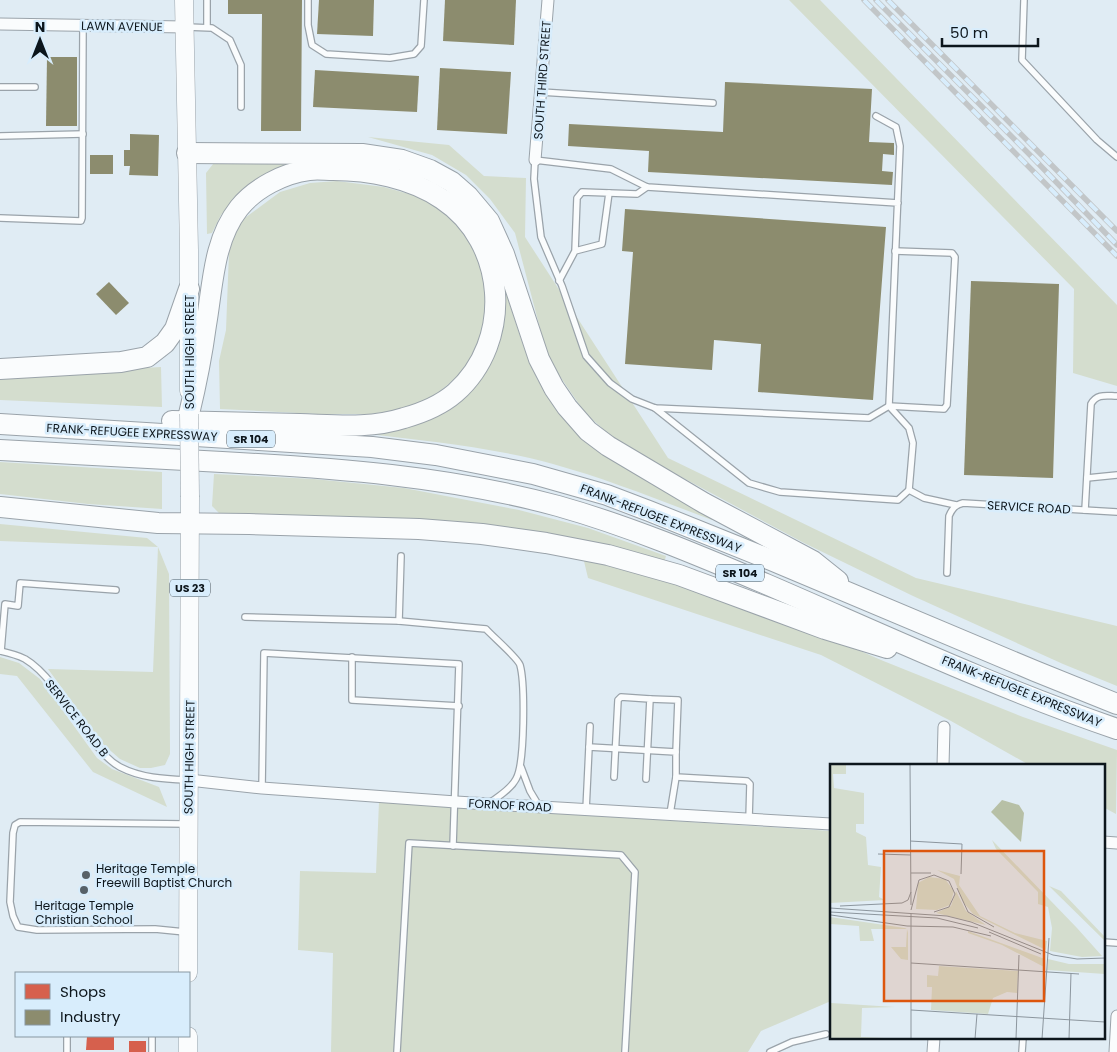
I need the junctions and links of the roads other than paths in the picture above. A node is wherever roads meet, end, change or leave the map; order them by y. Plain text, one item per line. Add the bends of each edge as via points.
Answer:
1 (184, 0) edge
2 (207, 0) edge
3 (308, 0) edge
4 (424, 0) edge
5 (548, 0) edge
6 (1024, 0) edge
7 (0, 24) edge
8 (83, 26) junction
9 (185, 27) junction
10 (206, 27) junction
11 (35, 87) dead end
12 (0, 88) edge
13 (541, 92) junction
14 (713, 103) dead end
15 (240, 107) dead end
16 (876, 116) dead end
17 (83, 134) junction
18 (0, 136) edge
19 (187, 152) junction
20 (1117, 157) edge
21 (536, 160) junction
22 (647, 187) junction
23 (610, 193) junction
24 (898, 203) junction
25 (0, 218) edge
26 (574, 251) junction
27 (895, 251) junction
28 (559, 281) junction
29 (188, 289) junction
30 (194, 367) junction
31 (0, 368) edge
32 (1117, 396) edge
33 (889, 406) junction
34 (655, 408) junction
35 (189, 414) joint
36 (0, 422) edge
37 (0, 450) edge
38 (1117, 475) edge
39 (1087, 478) junction
40 (909, 490) junction
41 (956, 505) junction
42 (0, 507) edge
43 (1085, 510) junction
44 (1117, 512) edge
45 (191, 523) junction
46 (401, 556) dead end
47 (947, 573) dead end
48 (116, 590) dead end
49 (856, 595) junction
50 (2, 604) edge
51 (245, 617) dead end
52 (399, 621) junction
53 (1, 651) edge
54 (352, 657) junction
55 (978, 674) junction
56 (650, 699) junction
57 (1110, 701) edge
58 (459, 706) junction
59 (590, 726) dead end
60 (1109, 726) edge
61 (944, 727) dead end
62 (589, 747) junction
63 (615, 749) junction
64 (647, 750) junction
65 (676, 752) junction
66 (943, 764) edge
67 (521, 767) junction
68 (676, 777) junction
69 (614, 778) dead end
70 (646, 779) dead end
71 (189, 780) junction
72 (262, 788) junction
73 (456, 802) junction
74 (489, 804) junction
75 (540, 807) junction
76 (586, 810) junction
77 (670, 814) junction
78 (749, 819) junction
79 (188, 824) junction
80 (830, 824) edge
81 (1104, 842) edge
82 (1117, 843) edge
83 (453, 846) junction
84 (188, 932) junction
85 (1104, 942) edge
86 (1117, 943) edge
87 (188, 972) edge
88 (1117, 1016) edge
89 (826, 1034) dead end
90 (67, 1037) edge
91 (152, 1037) edge
92 (188, 1037) edge
93 (66, 1052) edge
94 (152, 1052) edge
95 (188, 1052) edge
96 (397, 1052) edge
97 (625, 1052) edge
98 (770, 1052) edge
99 (1115, 1052) edge

1 - 9 main road, SOUTH HIGH STREET
2 - 10 lane
3 - 4 lane via 312,45 326,54 390,58 414,54 421,46
5 - 13 street, SOUTH THIRD STREET
6 - 20 lane via 1022,60
7 - 8 street, LAWN AVENUE
8 - 9 street, LAWN AVENUE
8 - 17 lane
9 - 10 lane
9 - 19 main road, SOUTH HIGH STREET
10 - 15 lane via 230,40 241,65
11 - 12 lane
13 - 14 lane
13 - 21 street, SOUTH THIRD STREET
16 - 24 lane via 896,127 900,146
17 - 18 lane
17 - 25 lane via 80,221
19 - 29 main road, SOUTH HIGH STREET
19 - 49 highway via 362,154 402,160 452,182 489,221 504,254 539,359 554,388 588,431 704,503 813,561
21 - 22 lane via 612,168
21 - 28 lane via 534,179 540,237
22 - 23 lane via 637,194
22 - 24 lane
23 - 26 lane via 602,244
23 - 26 lane via 582,192 578,198
24 - 27 lane
26 - 28 lane
27 - 33 lane
27 - 33 lane via 952,253 955,257 947,405 944,409
28 - 34 lane via 586,356 610,382 632,399
29 - 30 main road, SOUTH HIGH STREET
29 - 31 highway via 175,330 147,357 121,362
30 - 35 highway
30 - 36 highway via 220,243 239,208 254,193 275,180 309,170 346,170 400,180 444,200 474,230 482,243 495,285 494,320 487,346 478,364 455,393 427,410 402,419 361,426 51,417
32 - 39 lane via 1100,396 1091,404
33 - 34 lane via 869,418
33 - 40 lane via 909,428 913,443
34 - 40 lane via 749,483 780,492 898,500
35 - 45 main road, SOUTH HIGH STREET / US 23, bridge
36 - 49 highway, FRANK-REFUGEE EXPRESSWAY / SR 104 via 372,447 501,467 607,496
37 - 55 highway, FRANK-REFUGEE EXPRESSWAY / SR 104 via 369,472 435,480 527,498 590,516 688,551
38 - 39 lane
39 - 43 lane
40 - 41 lane, SERVICE ROAD via 924,498
41 - 43 lane, SERVICE ROAD via 963,502
41 - 47 lane via 949,516
42 - 45 highway via 158,523
43 - 44 lane, SERVICE ROAD
45 - 55 highway via 419,529 482,534 577,548 679,575 825,629
45 - 71 main road, SOUTH HIGH STREET / US 23
46 - 52 lane
48 - 50 lane via 20,583 18,606
49 - 57 highway, FRANK-REFUGEE EXPRESSWAY / SR 104
50 - 53 lane
51 - 52 lane
52 - 67 lane via 486,629 520,664 524,702
53 - 71 lane, SERVICE ROAD B via 26,660 48,680 109,760 147,777
54 - 58 lane via 459,664
54 - 58 lane via 352,700
54 - 72 lane via 264,653
55 - 60 highway, FRANK-REFUGEE EXPRESSWAY / SR 104
56 - 63 lane via 621,697 618,700
56 - 64 lane
56 - 65 lane via 678,700
58 - 73 lane
59 - 62 lane
61 - 66 street
62 - 63 lane
62 - 76 lane
63 - 64 lane
63 - 69 lane
64 - 65 lane
64 - 70 lane
65 - 68 lane
67 - 74 lane via 516,781
67 - 75 lane
68 - 77 lane
68 - 78 lane via 748,781
71 - 72 street, FORNOF ROAD
71 - 79 main road, SOUTH HIGH STREET / US 23
72 - 73 street, FORNOF ROAD
73 - 74 street, FORNOF ROAD
73 - 83 lane
74 - 75 street, FORNOF ROAD
75 - 76 street, FORNOF ROAD
76 - 77 street, FORNOF ROAD
77 - 78 street, FORNOF ROAD
78 - 80 street, FORNOF ROAD
79 - 84 main road, SOUTH HIGH STREET / US 23
79 - 84 lane via 20,822 15,825 13,833 10,902 18,927
81 - 82 street
83 - 96 lane via 409,843
83 - 97 lane via 622,855 635,872
84 - 87 main road, SOUTH HIGH STREET / US 23
85 - 86 lane
88 - 99 street
89 - 98 lane via 792,1042
90 - 93 lane
91 - 94 lane
92 - 95 main road

